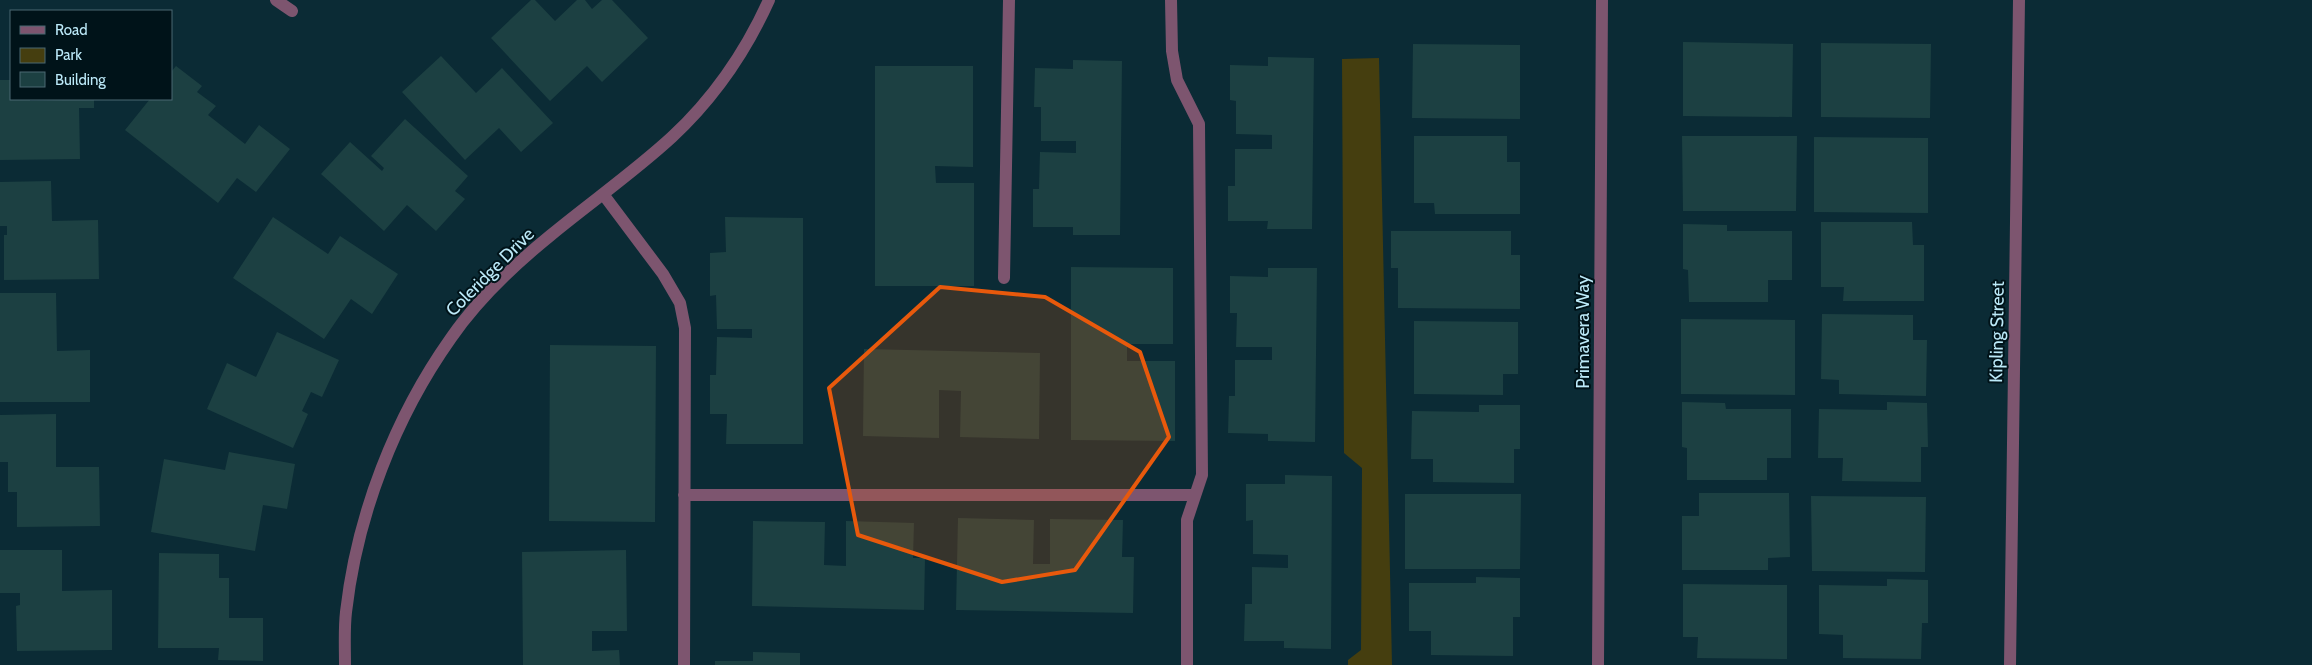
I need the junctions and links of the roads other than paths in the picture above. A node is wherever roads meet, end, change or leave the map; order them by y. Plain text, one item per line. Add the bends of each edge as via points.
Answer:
1 (276, 0) edge
2 (769, 0) edge
3 (1010, 0) edge
4 (1171, 0) edge
5 (1602, 0) edge
6 (2019, 0) edge
7 (292, 11) dead end
8 (603, 194) junction
9 (1004, 278) dead end
10 (684, 495) junction
11 (1195, 495) junction
12 (345, 665) edge
13 (684, 665) edge
14 (1187, 665) edge
15 (1598, 665) edge
16 (2010, 665) edge

1 - 7 street
2 - 8 street, Coleridge Drive via 754,34 718,88 673,136
3 - 9 street
4 - 11 street via 1172,51 1177,80 1199,124 1202,475
5 - 15 street, Primavera Way
6 - 16 street, Kipling Street
8 - 10 street via 663,274 680,303 685,328
8 - 12 street, Coleridge Drive via 510,270 451,336 428,373 404,417 366,515 346,613
10 - 11 street
10 - 13 street
11 - 14 street via 1187,520

